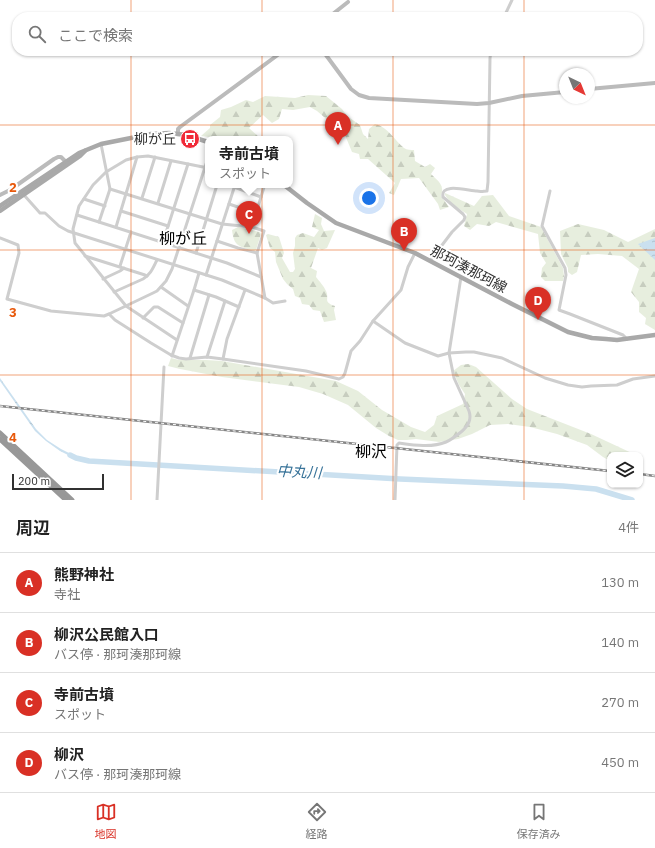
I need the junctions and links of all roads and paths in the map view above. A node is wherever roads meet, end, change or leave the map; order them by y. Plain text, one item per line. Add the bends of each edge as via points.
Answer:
1 (512, 0) edge
2 (349, 1) edge
3 (335, 12) edge
4 (506, 12) edge
5 (276, 56) edge
6 (327, 56) edge
7 (490, 56) edge
8 (655, 83) edge
9 (595, 88) edge
10 (559, 93) edge
11 (489, 103) junction
12 (178, 134) junction
13 (205, 141) edge
14 (101, 144) junction
15 (86, 150) junction
16 (137, 157) junction
17 (155, 157) junction
18 (65, 161) junction
19 (171, 161) junction
20 (188, 164) junction
21 (205, 168) edge
22 (205, 171) edge
23 (106, 172) junction
24 (216, 188) edge
25 (234, 188) edge
26 (240, 188) edge
27 (264, 188) edge
28 (288, 188) edge
29 (110, 189) junction
30 (550, 191) dead end
31 (126, 194) junction
32 (0, 195) edge
33 (24, 195) junction
34 (261, 197) junction
35 (142, 198) junction
36 (84, 199) junction
37 (158, 203) junction
38 (229, 204) junction
39 (105, 206) junction
40 (0, 207) edge
41 (174, 209) junction
42 (121, 211) junction
43 (256, 213) junction
44 (189, 214) junction
45 (77, 215) junction
46 (207, 220) junction
47 (99, 222) junction
48 (222, 224) junction
49 (168, 226) junction
50 (252, 227) junction
51 (116, 228) junction
52 (131, 232) junction
53 (74, 233) junction
54 (0, 238) edge
55 (217, 241) junction
56 (163, 242) junction
57 (179, 248) junction
58 (126, 250) junction
59 (196, 253) junction
60 (257, 253) junction
61 (414, 253) junction
62 (85, 256) junction
63 (212, 258) junction
64 (157, 260) junction
65 (430, 261) junction
66 (174, 265) junction
67 (122, 267) junction
68 (199, 273) junction
69 (206, 275) junction
70 (147, 276) junction
71 (261, 277) junction
72 (461, 277) junction
73 (103, 278) junction
74 (161, 287) junction
75 (194, 290) junction
76 (245, 290) junction
77 (114, 292) junction
78 (209, 295) junction
79 (265, 298) junction
80 (225, 301) junction
81 (285, 301) dead end
82 (126, 306) junction
83 (188, 306) junction
84 (239, 307) junction
85 (109, 314) junction
86 (142, 318) junction
87 (373, 321) junction
88 (183, 324) junction
89 (655, 335) edge
90 (627, 339) junction
91 (178, 340) junction
92 (449, 353) junction
93 (172, 356) junction
94 (207, 357) junction
95 (190, 358) junction
96 (223, 359) junction
97 (164, 367) dead end
98 (655, 376) edge
99 (0, 433) edge
100 (0, 439) edge
101 (66, 500) edge
102 (72, 500) edge
103 (157, 500) edge
104 (395, 500) edge

1 - 4 street
2 - 3 street
5 - 12 street via 180,126
6 - 11 street via 351,89 364,97
7 - 11 street
8 - 9 street
10 - 11 street via 522,96
11 - 65 street via 488,191 448,188 443,192 443,197 465,217
12 - 13 main road
12 - 14 main road via 151,134
14 - 15 main road
14 - 23 street
15 - 18 main road
15 - 33 main road
16 - 17 street
16 - 23 street via 126,160
16 - 31 street
17 - 19 street
17 - 35 street
18 - 32 street via 61,157 54,158
18 - 40 main road
19 - 20 street
19 - 37 street
20 - 21 street
20 - 41 street
22 - 44 street
23 - 29 street
23 - 36 street
24 - 46 street
25 - 38 street
26 - 34 street
27 - 34 street
28 - 61 main road, 那珂湊那珂線 via 336,223
29 - 31 street
29 - 39 street
30 - 90 street via 542,226 565,268 559,310 623,335
31 - 35 street
31 - 42 street
33 - 40 main road
33 - 53 street via 40,213 45,213 59,226
34 - 43 street
35 - 37 street
36 - 39 street
36 - 45 street
37 - 41 street
38 - 43 street
38 - 48 street
39 - 47 street
41 - 44 street
41 - 49 street
42 - 49 street
42 - 51 street
43 - 50 street
44 - 46 street
44 - 57 street
45 - 47 street
45 - 53 street
46 - 48 street
46 - 59 street
47 - 51 street
48 - 50 street
48 - 55 street
49 - 56 street
50 - 60 street via 264,231
51 - 52 street
52 - 56 street
52 - 58 street
53 - 58 street
53 - 62 street via 75,243
54 - 85 street via 18,245 19,248 7,298 51,311 104,316
55 - 60 street
55 - 63 street
56 - 57 street
57 - 59 street
57 - 66 street
58 - 64 street
58 - 67 street
59 - 63 street
60 - 71 street
61 - 65 main road, 那珂湊那珂線
61 - 87 street via 401,290
62 - 67 street
62 - 73 street
63 - 69 street
63 - 71 street
64 - 66 street
64 - 70 street
65 - 72 main road, 那珂湊那珂線
66 - 68 street
66 - 74 street via 170,276
67 - 70 street
67 - 73 street via 120,271
68 - 69 street
68 - 75 street
69 - 76 street
70 - 77 street
71 - 79 street
72 - 90 main road, 那珂湊那珂線 via 568,332 592,338
72 - 92 street
73 - 77 street
74 - 82 street
74 - 83 street
75 - 78 street
75 - 83 street
76 - 79 street
76 - 84 street
77 - 82 street
78 - 80 street
78 - 95 street
79 - 81 street via 273,303
80 - 84 street
80 - 94 street
82 - 85 street
82 - 86 street
83 - 88 street
84 - 96 street via 227,339
85 - 93 street
86 - 88 street via 154,306
86 - 91 street
87 - 92 street via 405,343 438,356
87 - 96 street via 351,351 345,373 339,379 306,371
88 - 91 street
89 - 90 main road, 那珂湊那珂線
91 - 93 street
92 - 98 street via 474,352 502,358 546,378 582,387 617,385 633,379
92 - 104 street via 454,378 471,415 469,424 449,441 436,445 399,443
93 - 95 street
94 - 95 street
94 - 96 street
97 - 103 street
99 - 102 highway
100 - 101 highway

